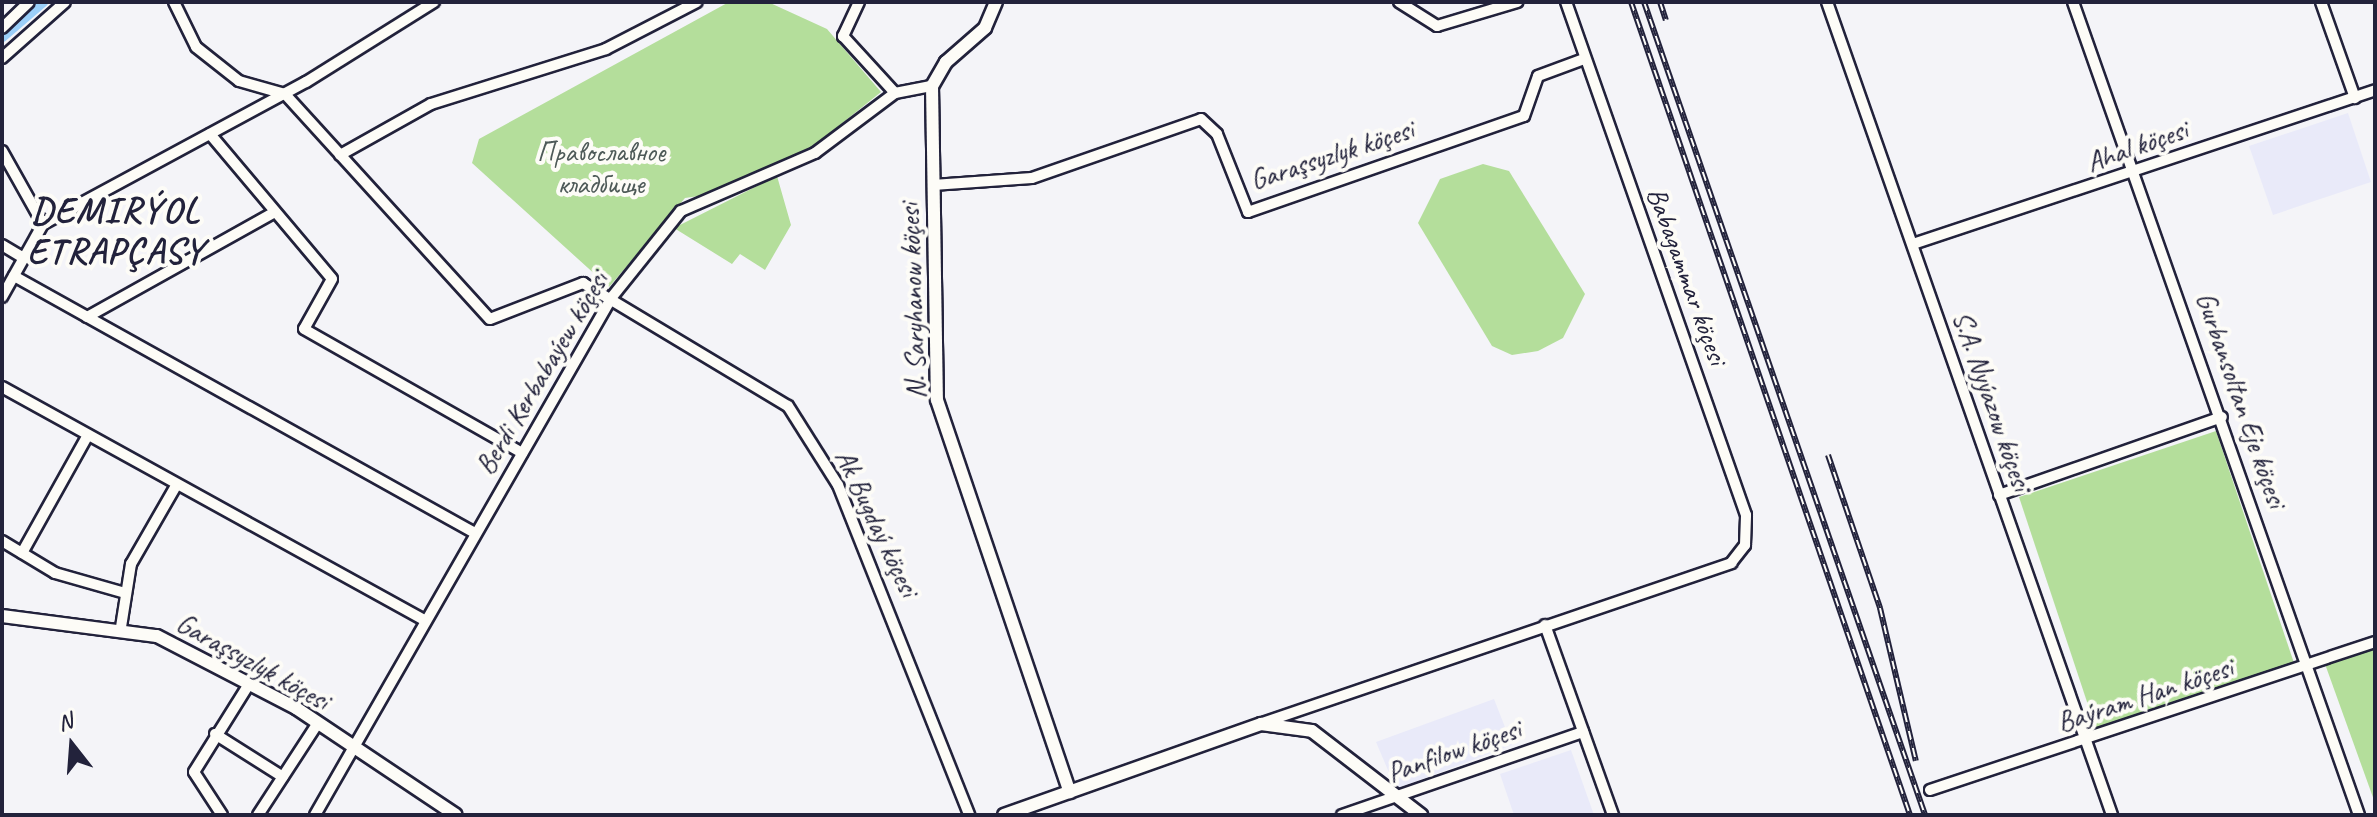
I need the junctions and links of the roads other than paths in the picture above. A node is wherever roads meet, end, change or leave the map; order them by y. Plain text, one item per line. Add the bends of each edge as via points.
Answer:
1 (29, 2) edge
2 (65, 2) edge
3 (174, 2) edge
4 (434, 2) edge
5 (697, 2) edge
6 (859, 2) edge
7 (996, 2) edge
8 (1399, 2) edge
9 (1517, 2) edge
10 (1566, 2) edge
11 (1827, 2) edge
12 (2073, 2) edge
13 (2321, 2) edge
14 (2, 28) edge
15 (2, 58) edge
16 (1584, 59) junction
17 (932, 86) junction
18 (2375, 90) edge
19 (895, 93) junction
20 (285, 94) junction
21 (2355, 98) junction
22 (210, 134) junction
23 (2, 151) edge
24 (340, 155) junction
25 (2135, 171) junction
26 (933, 185) junction
27 (275, 212) junction
28 (43, 224) junction
29 (1913, 244) junction
30 (2, 245) edge
31 (24, 258) junction
32 (14, 276) junction
33 (2, 297) edge
34 (612, 297) junction
35 (87, 317) junction
36 (2, 387) edge
37 (2222, 417) junction
38 (88, 435) junction
39 (522, 453) junction
40 (177, 484) junction
41 (1999, 495) junction
42 (473, 532) junction
43 (2, 541) edge
44 (22, 553) junction
45 (125, 593) junction
46 (2, 616) edge
47 (423, 619) junction
48 (1545, 625) junction
49 (121, 627) junction
50 (2375, 642) edge
51 (2309, 666) junction
52 (249, 684) junction
53 (318, 723) junction
54 (1261, 724) junction
55 (1583, 732) junction
56 (215, 734) junction
57 (2085, 740) junction
58 (351, 746) junction
59 (283, 777) junction
60 (1930, 790) dead end
61 (1070, 792) junction
62 (1397, 797) junction
63 (222, 815) edge
64 (258, 815) edge
65 (315, 815) edge
66 (456, 815) edge
67 (969, 815) edge
68 (1004, 815) edge
69 (1342, 815) edge
70 (1421, 815) edge
71 (1613, 815) edge
72 (2112, 815) edge
73 (2359, 815) edge

1 - 14 street
2 - 15 street
3 - 20 street via 196,47 239,81
4 - 20 street
5 - 24 street via 606,49 431,104
6 - 19 street via 843,36
7 - 17 main road via 985,28 946,62
8 - 9 street via 1437,26
10 - 16 street, Babagammar köçesi
11 - 29 street, S.A. Nyýazow köçesi
12 - 25 street, Gurbansoltan Eje köçesi
13 - 21 street
16 - 26 street, Garaşsyzlyk köçesi via 1538,76 1524,116 1248,212 1217,134 1201,119 1032,178
16 - 48 street, Babagammar köçesi via 1746,515 1745,545 1731,563
17 - 19 street, Berdi Kerbabaýew köçesi
17 - 26 main road, N. Saryhanow köçesi
18 - 21 street, Ahal köçesi
19 - 34 street, Berdi Kerbabaýew köçesi via 815,153 681,211
20 - 22 street
20 - 24 street
21 - 25 street, Ahal köçesi
22 - 27 street
22 - 28 street
23 - 28 street
24 - 34 street, Ak Bugdaý köçesi via 490,319 583,283
25 - 29 street, Ahal köçesi
25 - 37 street, Gurbansoltan Eje köçesi
26 - 61 main road, N. Saryhanow köçesi via 937,400
27 - 35 street
27 - 39 street via 332,279 304,329
28 - 31 street
29 - 41 street, S.A. Nyýazow köçesi
30 - 31 street
31 - 32 street
32 - 33 street
32 - 35 street
34 - 39 street, Berdi Kerbabaýew köçesi
34 - 67 street, Ak Bugdaý köçesi via 788,406 838,485
35 - 42 street
36 - 38 street
37 - 41 street
37 - 51 street, Gurbansoltan Eje köçesi
38 - 40 street
38 - 44 street
39 - 42 street, Berdi Kerbabaýew köçesi
40 - 45 street via 131,564
40 - 47 street
41 - 57 street, S.A. Nyýazow köçesi
42 - 47 street, Berdi Kerbabaýew köçesi
43 - 44 street
44 - 45 street via 55,573
45 - 49 street
46 - 49 main road, Garaşsyzlyk köçesi
47 - 58 street, Berdi Kerbabaýew köçesi
48 - 54 street
48 - 55 street
49 - 52 main road, Garaşsyzlyk köçesi via 157,636
50 - 51 street, Baýram Han köçesi
51 - 57 street, Baýram Han köçesi
51 - 73 street, Gurbansoltan Eje köçesi
52 - 53 main road, Garaşsyzlyk köçesi
52 - 56 street
53 - 58 main road, Garaşsyzlyk köçesi
53 - 59 street
54 - 61 main road
54 - 62 main road via 1312,731
55 - 62 street, Panfilow köçesi
55 - 71 street
56 - 59 street
56 - 63 street via 194,772
57 - 60 street, Baýram Han köçesi
57 - 72 street, S.A. Nyýazow köçesi
58 - 65 street, Berdi Kerbabaýew köçesi
58 - 66 main road, Garaşsyzlyk köçesi
59 - 64 street
61 - 68 main road
62 - 69 street, Panfilow köçesi
62 - 70 main road

